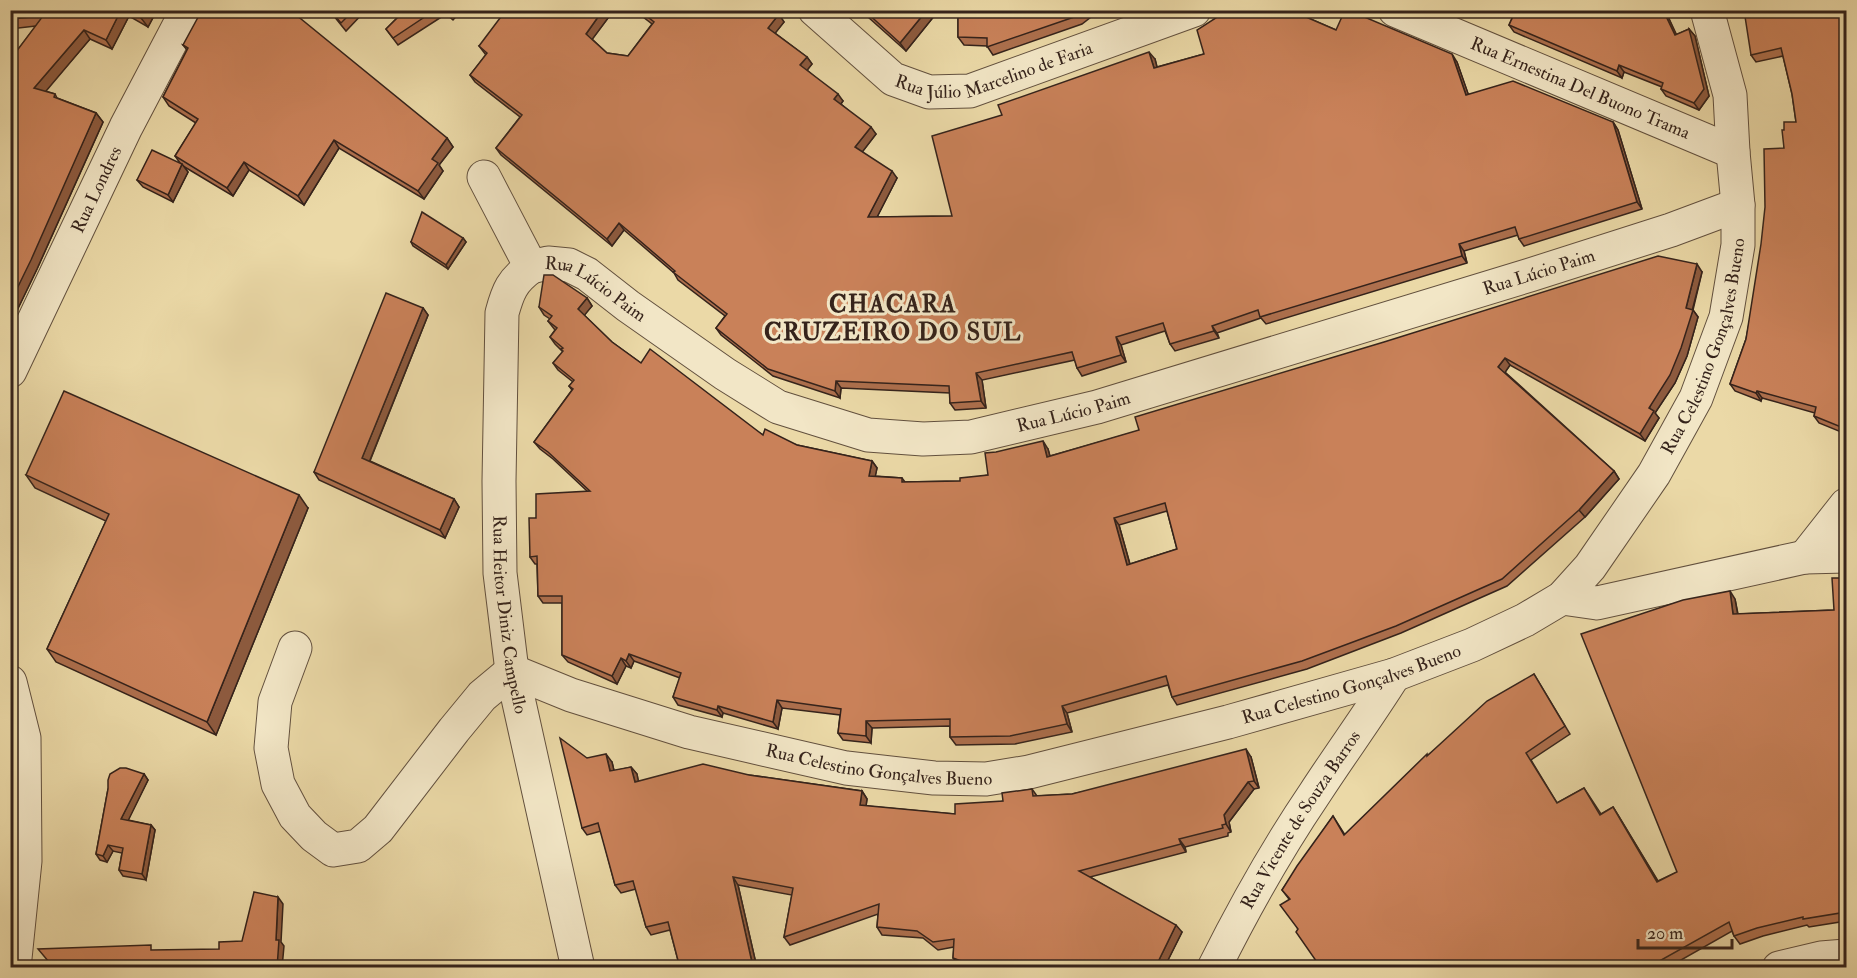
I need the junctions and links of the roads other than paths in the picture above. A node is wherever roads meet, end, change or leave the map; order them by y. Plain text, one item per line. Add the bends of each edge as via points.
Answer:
1 (189, 10) edge
2 (815, 10) edge
3 (1194, 10) edge
4 (1395, 10) edge
5 (1707, 10) edge
6 (1732, 152) junction
7 (484, 177) dead end
8 (1738, 205) junction
9 (531, 267) junction
10 (10, 371) edge
11 (1846, 505) edge
12 (1805, 556) junction
13 (1846, 556) edge
14 (1562, 598) junction
15 (296, 648) dead end
16 (512, 671) junction
17 (1394, 675) junction
18 (10, 682) edge
19 (1846, 956) edge
20 (14, 968) edge
21 (578, 968) edge
22 (1214, 968) edge
23 (1779, 968) edge

1 - 10 street, Rua Londres via 126,127
2 - 3 street, Rua Júlio Marcelino de Faria via 893,79 929,92 970,91
4 - 6 street, Rua Ernestina Del Buono Trama
5 - 6 street, Rua Celestino Gonçalves Bueno via 1730,95
6 - 8 street, Rua Celestino Gonçalves Bueno
7 - 9 street, Rua Lúcio Paim
8 - 9 street, Rua Lúcio Paim via 1541,271 1097,407 972,437 868,435 778,407 725,374 587,274 548,263
8 - 14 street, Rua Celestino Gonçalves Bueno via 1738,245 1726,317 1696,398 1654,474 1590,567
9 - 16 street, Rua Heitor Diniz Campello via 517,277 507,292 502,314 500,573
11 - 12 street
12 - 13 street
12 - 14 street via 1597,603
14 - 17 street, Rua Celestino Gonçalves Bueno via 1472,645
15 - 16 street via 275,702 271,748 278,784 295,816 333,850 358,846 378,829 482,696
16 - 17 street, Rua Celestino Gonçalves Bueno via 571,696 723,740 846,768 975,779 1041,769
16 - 21 street, Rua Heitor Diniz Campello
17 - 22 street, Rua Vicente de Souza Barros via 1314,794 1243,910
18 - 20 street via 24,738 25,861
19 - 23 street

